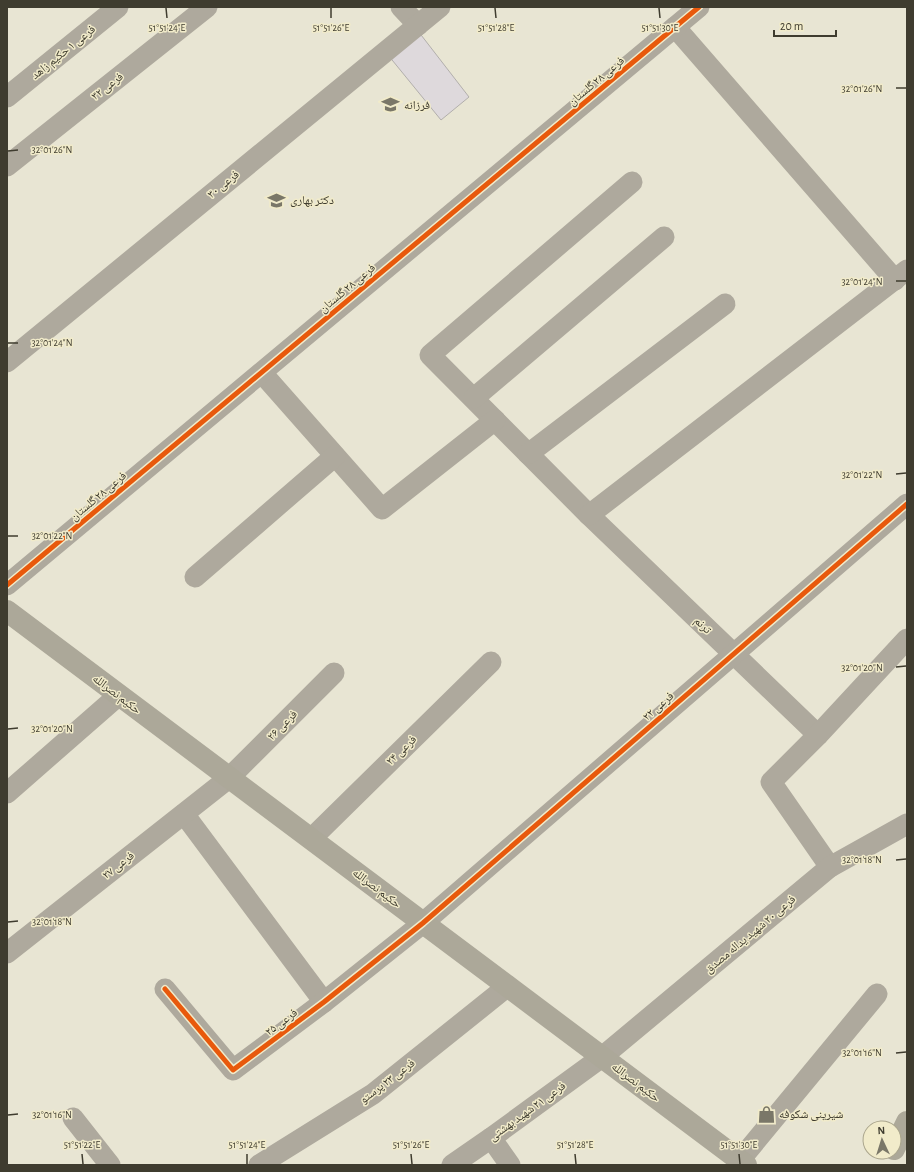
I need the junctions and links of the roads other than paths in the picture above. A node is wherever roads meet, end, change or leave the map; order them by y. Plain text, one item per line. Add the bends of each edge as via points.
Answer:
1 (118, 7) edge
2 (207, 7) edge
3 (401, 7) edge
4 (440, 7) edge
5 (700, 7) edge
6 (418, 25) junction
7 (675, 27) junction
8 (7, 97) edge
9 (7, 166) edge
10 (632, 182) dead end
11 (664, 237) dead end
12 (901, 275) edge
13 (724, 304) dead end
14 (7, 362) edge
15 (262, 373) junction
16 (474, 398) junction
17 (495, 420) junction
18 (528, 454) junction
19 (335, 456) junction
20 (907, 504) edge
21 (589, 515) junction
22 (195, 577) dead end
23 (7, 585) edge
24 (7, 611) edge
25 (907, 639) edge
26 (734, 654) junction
27 (490, 662) dead end
28 (334, 673) dead end
29 (119, 695) junction
30 (818, 735) junction
31 (229, 778) junction
32 (7, 792) edge
33 (184, 814) junction
34 (907, 824) edge
35 (311, 838) junction
36 (830, 868) junction
37 (423, 923) junction
38 (7, 953) edge
39 (508, 986) junction
40 (165, 989) dead end
41 (878, 994) dead end
42 (324, 1002) junction
43 (602, 1057) junction
44 (73, 1118) dead end
45 (907, 1122) edge
46 (902, 1132) edge
47 (491, 1138) junction
48 (743, 1163) edge
49 (110, 1165) edge
50 (259, 1165) edge
51 (452, 1165) edge
52 (510, 1165) edge

1 - 8 street, فرعی ۱ حکیم زاهد
2 - 9 street, فرعی ۳۲
3 - 6 street
4 - 6 street, فرعی ۳۰
5 - 7 street, فرعی ۲۸ گلستان
6 - 14 street, فرعی ۳۰
7 - 12 street
7 - 15 street, فرعی ۲۸ گلستان
10 - 16 street, ترنم via 430,355
11 - 16 street
12 - 21 street
13 - 18 street
15 - 19 street
15 - 23 street, فرعی ۲۸ گلستان
16 - 17 street, ترنم
17 - 18 street, ترنم
17 - 19 street via 382,509
18 - 21 street, ترنم
19 - 22 street
20 - 26 street, فرعی ۲۲
21 - 26 street, ترنم
24 - 29 main road, حکیم نصرالله
25 - 30 street
26 - 30 street, ترنم
26 - 37 street, فرعی ۲۲
27 - 35 street, فرعی ۲۴
28 - 31 street, فرعی ۲۶
29 - 31 main road, حکیم نصرالله
29 - 32 street
30 - 36 street via 771,782
31 - 33 street, فرعی ۲۷
31 - 35 main road, حکیم نصرالله
33 - 38 street, فرعی ۲۷
33 - 42 street
34 - 36 street, فرعی ۲۰ شهید یداله مصدق
35 - 37 main road, حکیم نصرالله
36 - 43 street, فرعی ۲۰ شهید یداله مصدق
37 - 39 main road, حکیم نصرالله
37 - 42 street, فرعی ۲۵
39 - 43 main road, حکیم نصرالله
39 - 50 street, فرعی ۲۳ پرستو via 373,1094
40 - 42 street, فرعی ۲۵ via 233,1070
41 - 48 street
43 - 47 street, فرعی ۲۱ شهید بهشتی
43 - 48 main road, حکیم نصرالله
44 - 49 street
45 - 46 main road
47 - 51 street, فرعی ۲۱ شهید بهشتی
47 - 52 street

